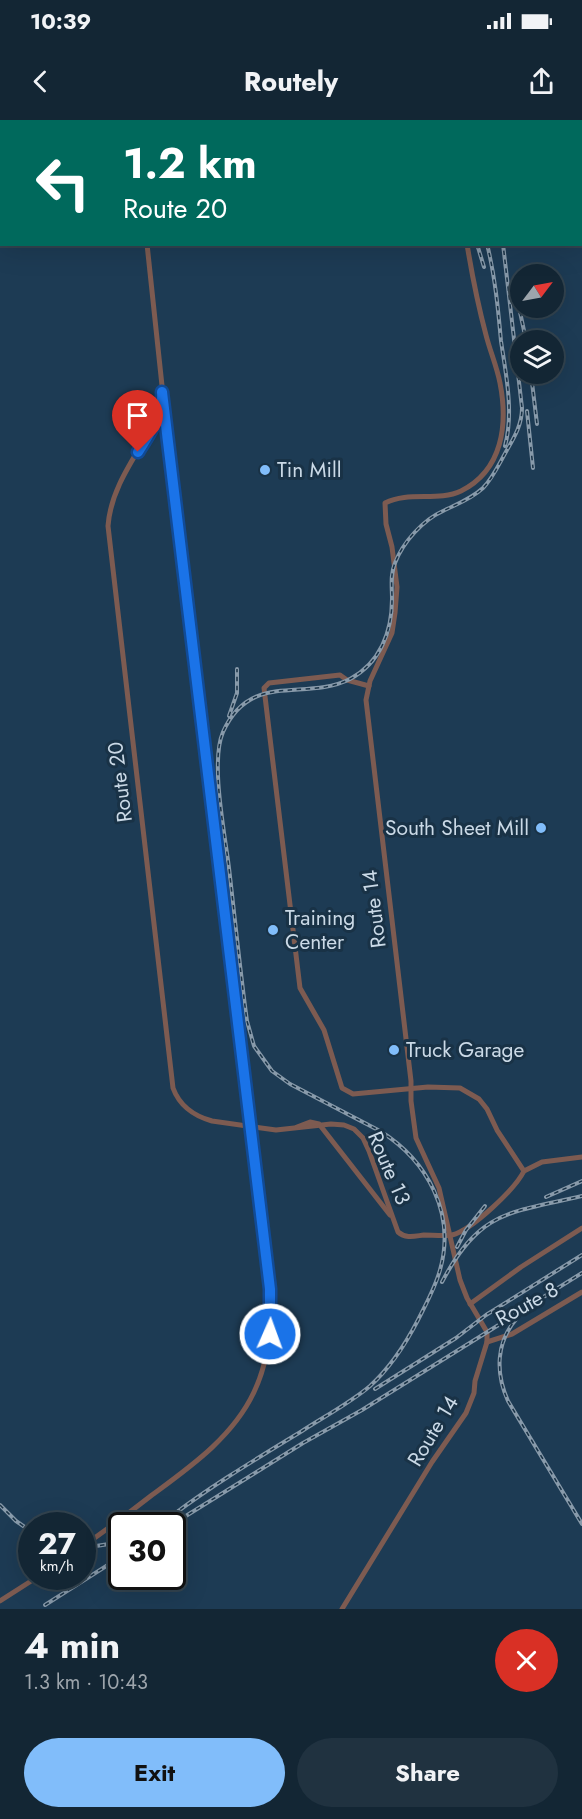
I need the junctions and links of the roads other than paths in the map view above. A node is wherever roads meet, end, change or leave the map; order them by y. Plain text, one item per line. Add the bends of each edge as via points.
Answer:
1 (147, 246) edge
2 (467, 246) edge
3 (162, 392) junction
4 (369, 686) junction
5 (411, 1089) junction
6 (319, 1124) junction
7 (250, 1125) junction
8 (582, 1157) edge
9 (524, 1171) junction
10 (393, 1219) junction
11 (582, 1228) edge
12 (451, 1235) junction
13 (582, 1292) edge
14 (471, 1304) junction
15 (487, 1342) junction
16 (96, 1537) edge
17 (18, 1589) edge
18 (0, 1601) edge
19 (342, 1609) edge

1 - 3 street
2 - 4 street, Route 14 via 471,277 502,394 501,444 492,464 460,492 396,498 385,503 397,587 395,613 392,633
3 - 7 street
3 - 7 street, Route 20 via 159,414 115,493 108,526 170,1071 177,1096 192,1113
4 - 5 street, Route 14 via 366,700
4 - 5 street via 340,675 269,683 264,688 300,988 324,1030 342,1088 353,1094
5 - 9 street via 460,1088 479,1099
5 - 12 street, Route 14 via 416,1138 439,1188
6 - 7 street, Route 13 via 310,1122 284,1130
6 - 10 street, Route 13
6 - 10 street, Route 13 via 344,1125 363,1138
7 - 16 street via 271,1304 268,1347 258,1383 242,1413 204,1456
8 - 9 street via 542,1162
9 - 12 street, Route 13 via 484,1216
10 - 12 street, Route 13 via 398,1232 405,1236
11 - 14 street
12 - 14 street, Route 14 via 460,1280
13 - 15 street, Route 8 via 512,1334
14 - 15 street, Route 14 via 487,1332
15 - 19 street, Route 14 via 466,1413
17 - 18 street

